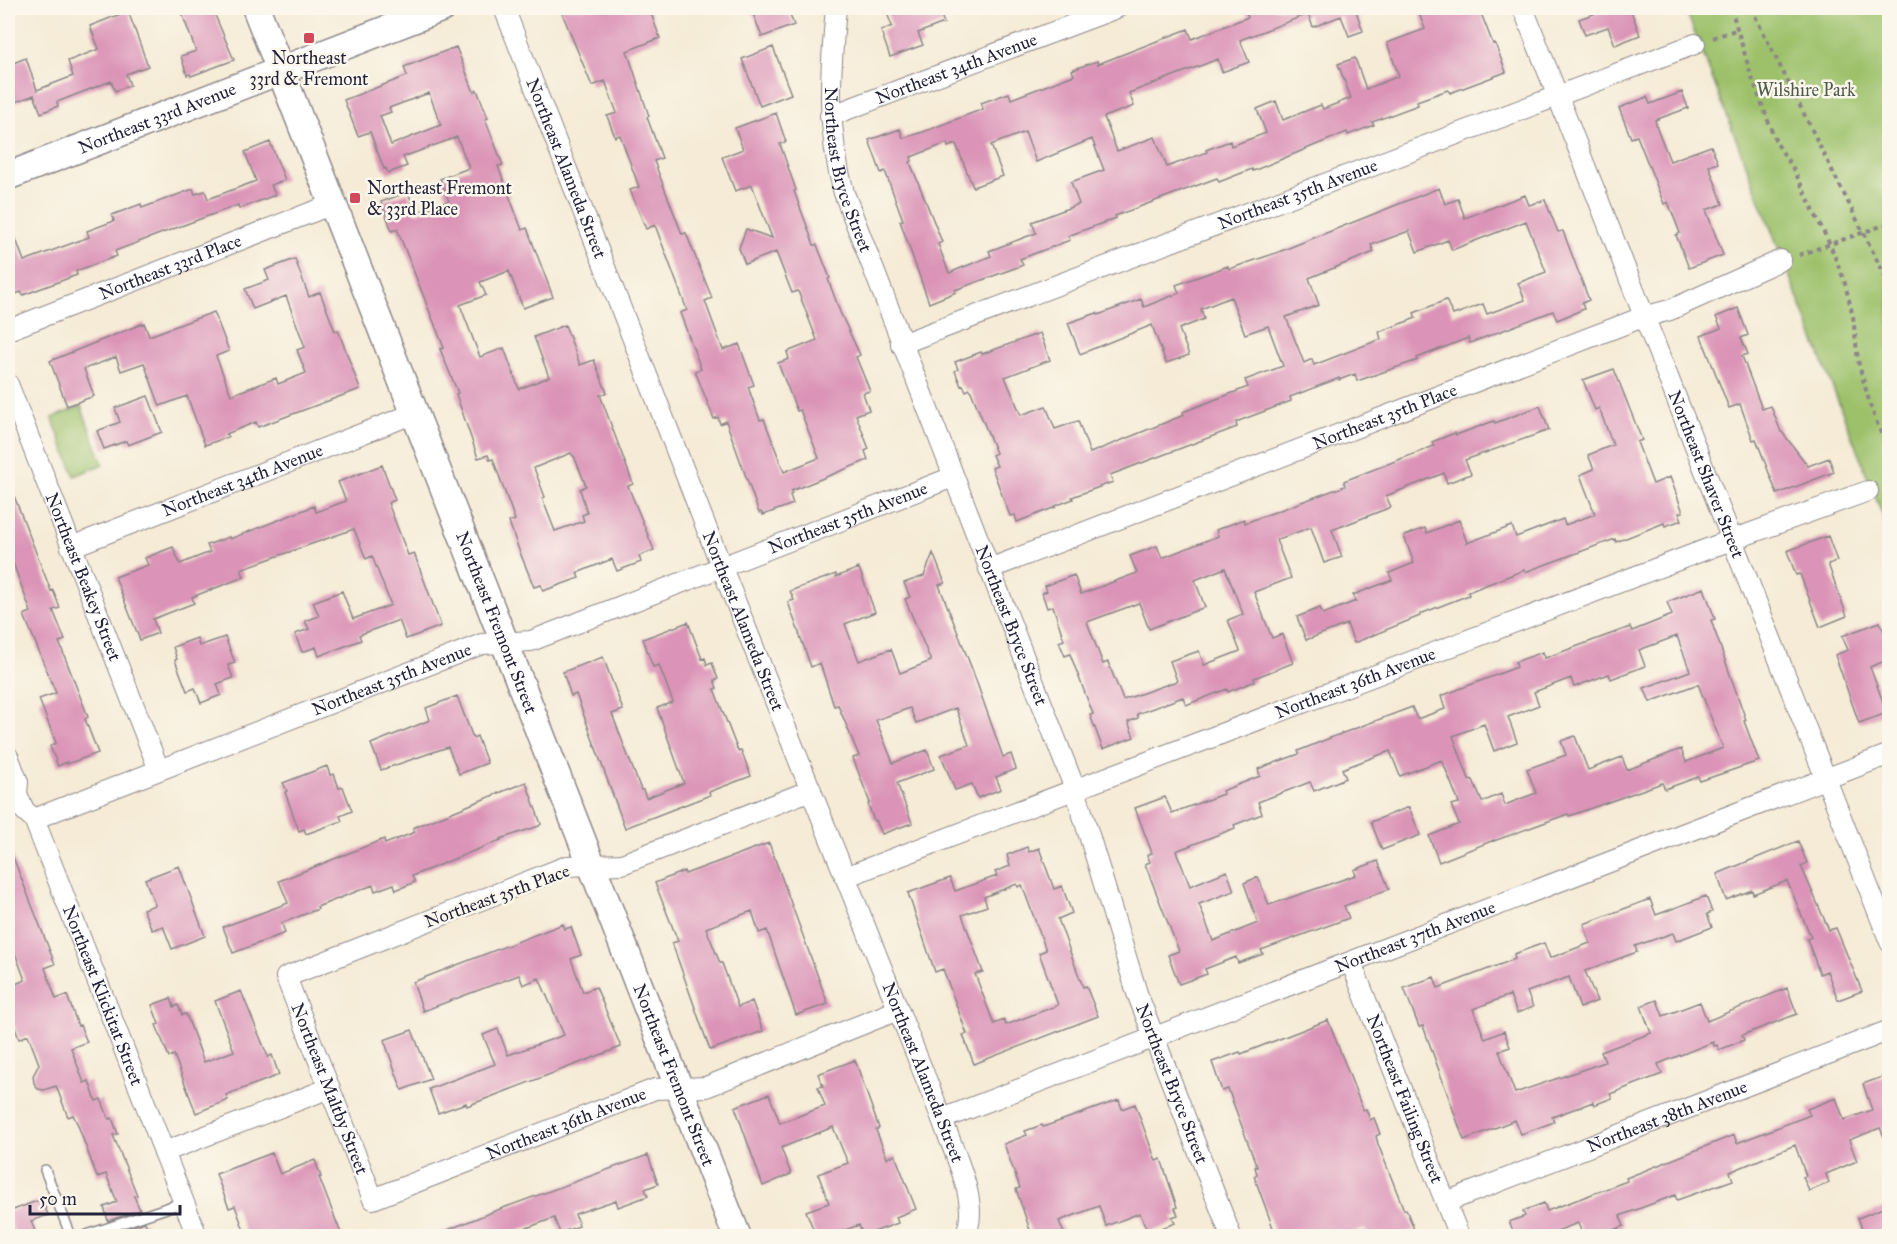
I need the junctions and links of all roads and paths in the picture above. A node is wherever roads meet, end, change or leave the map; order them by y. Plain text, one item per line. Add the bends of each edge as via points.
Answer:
1 (256, 8) edge
2 (442, 8) edge
3 (504, 8) edge
4 (836, 8) edge
5 (1117, 8) edge
6 (1523, 8) edge
7 (1731, 8) edge
8 (1750, 8) edge
9 (1738, 29) junction
10 (1695, 44) joint
11 (281, 70) junction
12 (1557, 95) junction
13 (830, 116) junction
14 (8, 176) edge
15 (333, 204) junction
16 (1890, 223) edge
17 (1863, 233) junction
18 (1830, 245) junction
19 (1781, 260) joint
20 (1890, 286) edge
21 (1643, 317) junction
22 (8, 330) edge
23 (901, 344) junction
24 (8, 384) edge
25 (415, 413) junction
26 (1890, 456) edge
27 (953, 477) junction
28 (1868, 490) dead end
29 (1732, 540) junction
30 (71, 547) junction
31 (722, 568) junction
32 (989, 568) junction
33 (505, 642) junction
34 (1890, 754) edge
35 (8, 756) edge
36 (159, 770) junction
37 (1825, 779) junction
38 (1075, 789) junction
39 (811, 790) junction
40 (34, 819) junction
41 (592, 865) junction
42 (845, 877) junction
43 (1890, 942) edge
44 (1351, 962) junction
45 (286, 977) joint
46 (898, 1010) junction
47 (1890, 1030) edge
48 (1153, 1037) junction
49 (330, 1088) junction
50 (679, 1088) junction
51 (942, 1119) junction
52 (164, 1152) junction
53 (45, 1170) dead end
54 (373, 1198) joint
55 (184, 1202) junction
56 (1446, 1202) junction
57 (968, 1234) edge
58 (71, 1236) edge
59 (84, 1236) edge
60 (197, 1236) edge
61 (737, 1236) edge
62 (1231, 1236) edge
63 (1459, 1236) edge

1 - 11 main road, Northeast Fremont Street
2 - 11 main road, Northeast 33rd Avenue
3 - 31 street, Northeast Alameda Street
4 - 13 street, Northeast Bryce Street
5 - 13 street, Northeast 34th Avenue
6 - 12 street, Northeast Shaver Street
7 - 9 path
8 - 17 path
9 - 10 path
9 - 18 path via 1776,142
10 - 12 street, Northeast 35th Avenue
11 - 14 main road, Northeast 33rd Avenue
11 - 15 main road, Northeast Fremont Street
12 - 21 street, Northeast Shaver Street
12 - 23 street, Northeast 35th Avenue
13 - 23 street, Northeast Bryce Street via 844,193
15 - 22 street, Northeast 33rd Place
15 - 25 main road, Northeast Fremont Street
16 - 17 path
17 - 18 path
17 - 20 path
18 - 19 path
18 - 26 path via 1844,280 1858,361 1871,408
19 - 21 street, Northeast 35th Place via 1670,310
21 - 29 street, Northeast Shaver Street
21 - 32 street, Northeast 35th Place
23 - 27 street, Northeast Bryce Street
24 - 30 street, Northeast Beakey Street
25 - 30 street, Northeast 34th Avenue
25 - 33 main road, Northeast Fremont Street
27 - 31 street, Northeast 35th Avenue
27 - 32 street, Northeast Bryce Street
28 - 29 street, Northeast 36th Avenue
29 - 37 street, Northeast Shaver Street
29 - 38 street, Northeast 36th Avenue
30 - 36 street, Northeast Beakey Street
31 - 33 street, Northeast 35th Avenue via 531,641
31 - 39 street, Northeast Alameda Street
32 - 38 street, Northeast Bryce Street
33 - 36 street, Northeast 35th Avenue via 482,644
33 - 41 main road, Northeast Fremont Street
34 - 37 street, Northeast 37th Avenue
35 - 40 street, Northeast Klickitat Street via 18,782 17,794 24,810
36 - 40 street, Northeast 35th Avenue
37 - 43 street, Northeast Shaver Street
37 - 44 street, Northeast 37th Avenue
38 - 42 street, Northeast 36th Avenue
38 - 48 street, Northeast Bryce Street
39 - 41 street, Northeast 35th Place via 622,864
39 - 42 street, Northeast Alameda Street
40 - 52 street, Northeast Klickitat Street
41 - 45 street, Northeast 35th Place via 567,866
41 - 50 main road, Northeast Fremont Street
42 - 46 street, Northeast Alameda Street
44 - 48 street, Northeast 37th Avenue
44 - 56 street, Northeast Failing Street
45 - 49 street, Northeast Maltby Street
46 - 50 street, Northeast 36th Avenue via 706,1088
46 - 51 street, Northeast Alameda Street
47 - 56 street, Northeast 38th Avenue
48 - 51 street, Northeast 37th Avenue
48 - 62 street, Northeast Bryce Street
49 - 52 street
49 - 54 street, Northeast Maltby Street
50 - 54 street, Northeast 36th Avenue via 655,1089
50 - 61 main road, Northeast Fremont Street
51 - 57 street, Northeast Alameda Street via 967,1190 971,1209
52 - 55 street, Northeast Klickitat Street
53 - 58 lane
55 - 59 lane
55 - 60 street, Northeast Klickitat Street
56 - 63 street, Northeast Failing Street

